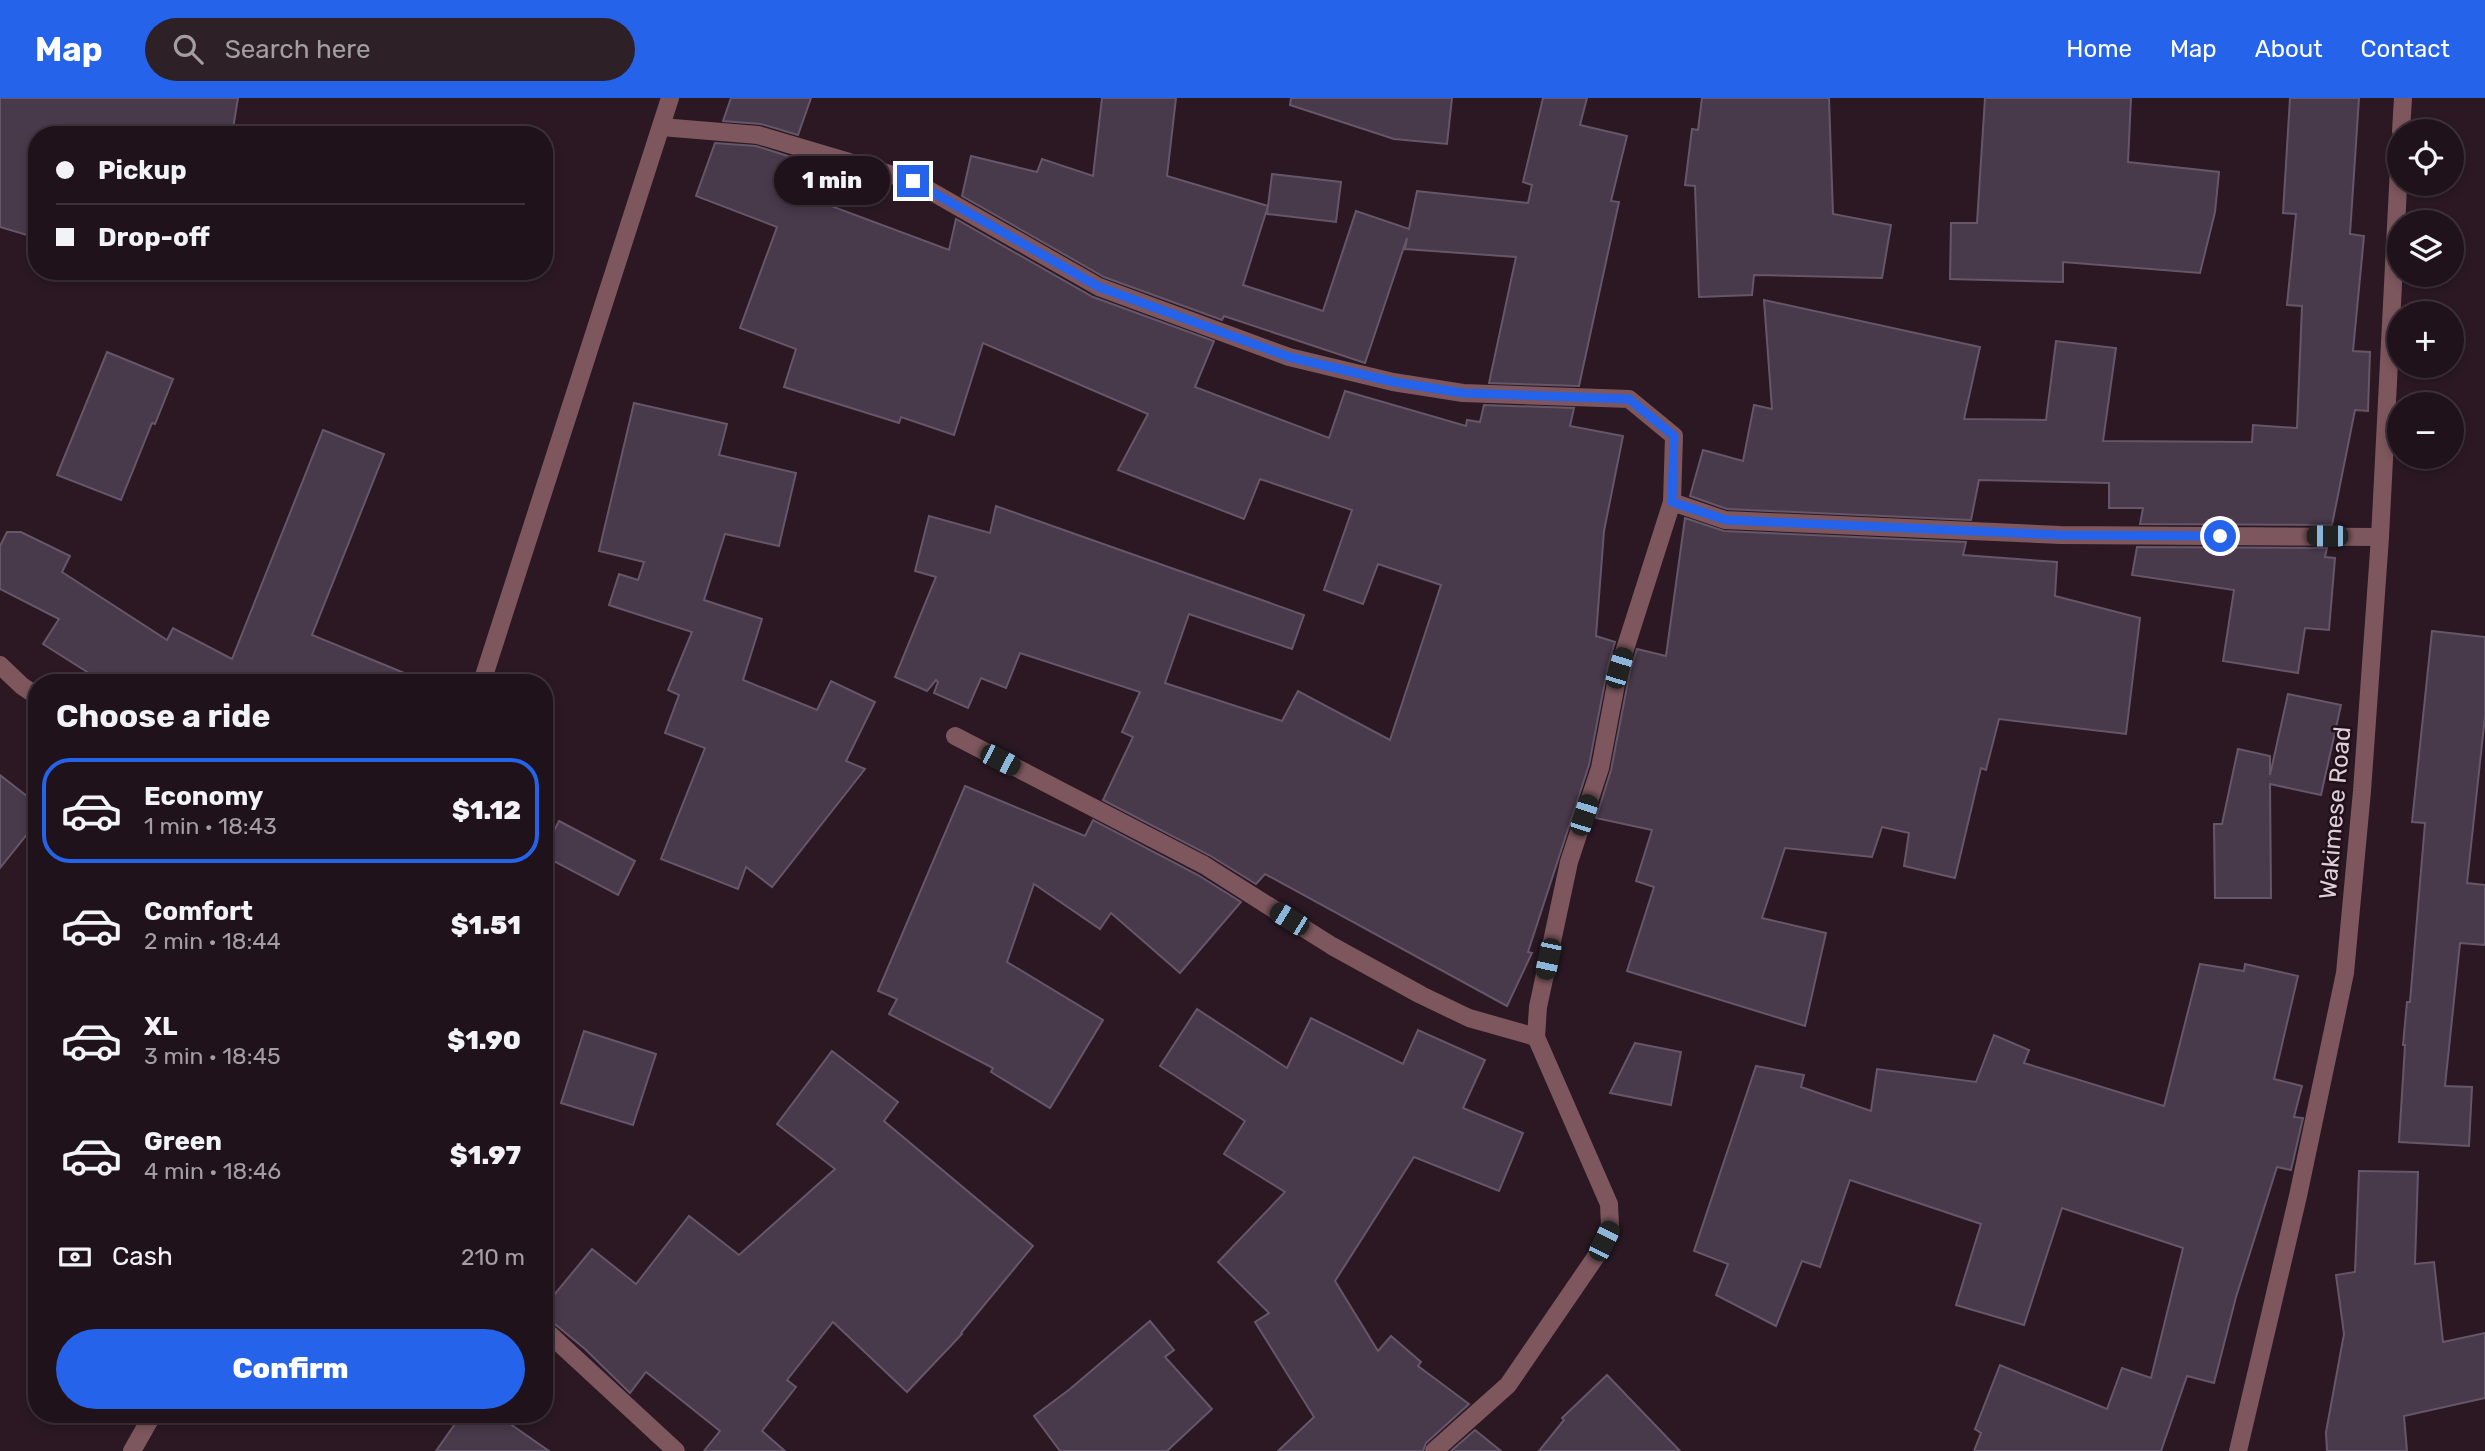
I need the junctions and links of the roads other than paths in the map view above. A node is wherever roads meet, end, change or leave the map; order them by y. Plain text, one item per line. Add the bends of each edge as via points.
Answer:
1 (670, 98) edge
2 (2403, 98) edge
3 (2402, 119) edge
4 (661, 127) junction
5 (2398, 196) edge
6 (1672, 502) junction
7 (2380, 537) junction
8 (0, 665) edge
9 (485, 674) edge
10 (28, 690) edge
11 (955, 736) dead end
12 (1536, 1037) junction
13 (553, 1337) edge
14 (148, 1423) edge
15 (132, 1451) edge
16 (676, 1451) edge
17 (1434, 1451) edge
18 (2238, 1451) edge

1 - 4 street
2 - 3 street
4 - 6 street via 758,135 913,181 1099,287 1289,357 1463,393 1629,399 1674,436
4 - 9 street
5 - 7 street, Wakimese Road
6 - 7 street via 1726,520 2060,535
6 - 12 street via 1619,668 1600,768 1569,862 1538,1007
7 - 18 street, Wakimese Road via 2345,973
8 - 10 street
11 - 12 street via 1203,865 1421,995 1469,1018
12 - 17 street via 1609,1204 1611,1226 1597,1255 1508,1385
13 - 16 street
14 - 15 street

